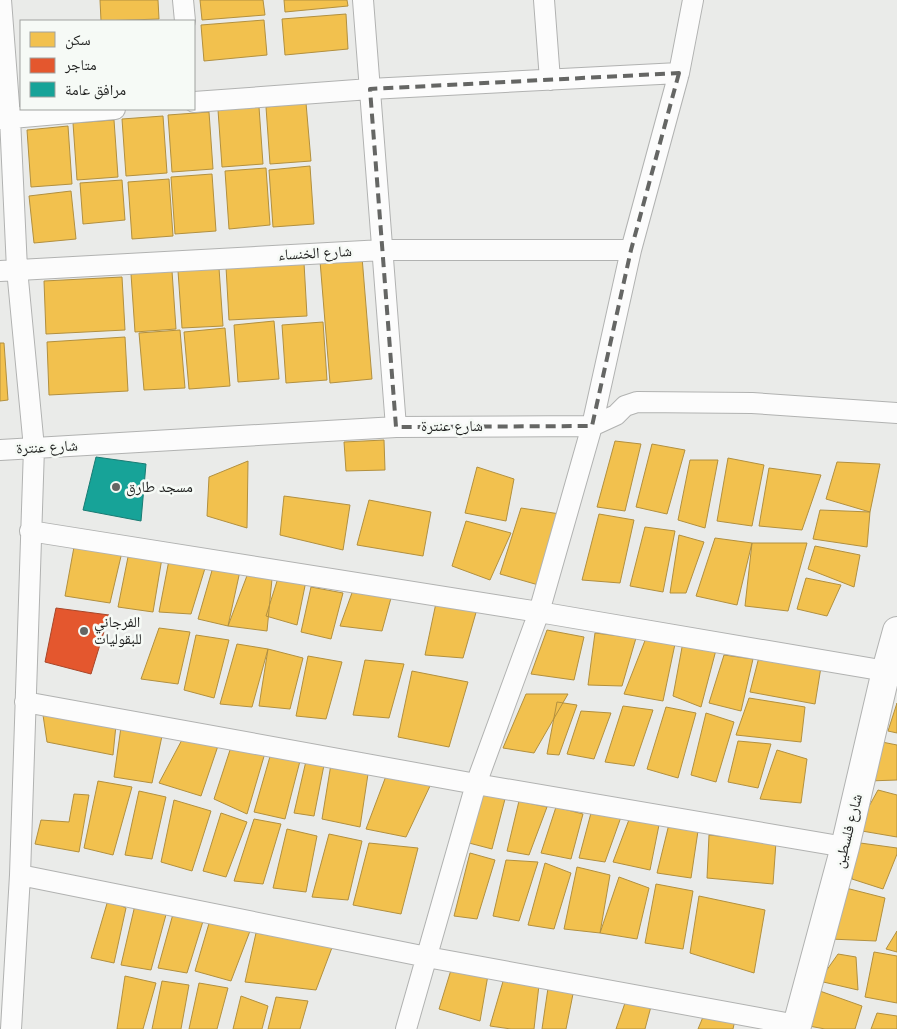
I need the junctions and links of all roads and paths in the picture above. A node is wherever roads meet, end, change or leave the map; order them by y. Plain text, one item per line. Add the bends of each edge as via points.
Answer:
1 (1, 0) edge
2 (183, 0) edge
3 (363, 0) edge
4 (544, 0) edge
5 (693, 0) edge
6 (185, 20) edge
7 (679, 73) junction
8 (550, 80) junction
9 (370, 89) junction
10 (195, 102) edge
11 (103, 110) edge
12 (5, 119) edge
13 (382, 250) junction
14 (631, 250) junction
15 (9, 270) edge
16 (897, 413) edge
17 (396, 426) junction
18 (592, 426) junction
19 (34, 448) junction
20 (0, 450) edge
21 (30, 531) junction
22 (539, 612) junction
23 (897, 631) edge
24 (892, 672) edge
25 (25, 702) junction
26 (476, 784) junction
27 (845, 847) junction
28 (20, 876) junction
29 (427, 957) junction
30 (796, 1027) edge
31 (11, 1029) edge
32 (406, 1029) edge

1 - 12 street
2 - 6 street
3 - 9 street
4 - 8 street
5 - 7 street
7 - 8 street
7 - 14 street
8 - 9 street
9 - 10 street
9 - 13 street
11 - 12 street
12 - 15 street
13 - 14 street, شارع الخنساء
13 - 15 street, شارع الخنساء
13 - 17 street
14 - 18 street
15 - 19 street
16 - 18 street, شارع عنترة via 752,402 637,402
17 - 18 street, شارع عنترة
17 - 19 street, شارع عنترة
18 - 22 street
19 - 20 street, شارع عنترة
19 - 21 street
21 - 22 street
21 - 25 street
22 - 24 street
22 - 26 street
23 - 24 street, شارع فلسطين
24 - 27 street, شارع فلسطين
25 - 26 street
25 - 28 street
26 - 27 street
26 - 29 street
27 - 30 street, شارع فلسطين
28 - 29 street
28 - 31 street
29 - 30 street
29 - 32 street

